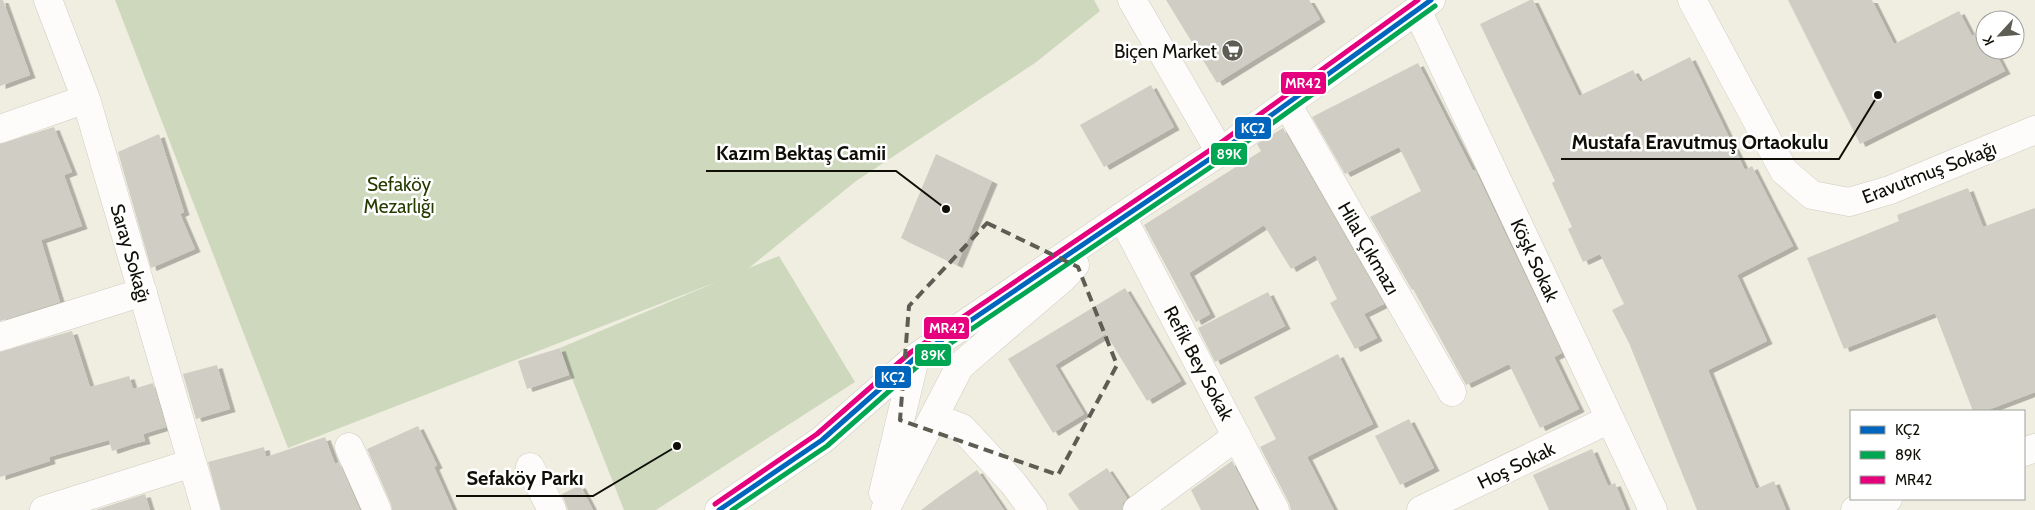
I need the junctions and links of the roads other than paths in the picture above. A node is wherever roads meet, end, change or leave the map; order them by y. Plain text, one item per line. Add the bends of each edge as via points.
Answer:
1 (48, 0) edge
2 (1132, 0) edge
3 (1692, 0) edge
4 (1424, 5) edge
5 (86, 99) junction
6 (1287, 104) junction
7 (0, 129) edge
8 (2035, 130) edge
9 (1220, 152) junction
10 (1122, 217) junction
11 (143, 292) junction
12 (0, 337) edge
13 (915, 358) junction
14 (1452, 392) dead end
15 (934, 417) junction
16 (1610, 419) junction
17 (1237, 436) junction
18 (349, 447) dead end
19 (192, 463) junction
20 (530, 467) dead end
21 (1885, 500) edge
22 (44, 510) edge
23 (206, 510) edge
24 (377, 510) edge
25 (552, 510) edge
26 (720, 510) edge
27 (879, 510) edge
28 (885, 510) edge
29 (1032, 510) edge
30 (1137, 510) edge
31 (1275, 510) edge
32 (1421, 510) edge
33 (1653, 510) edge
34 (1855, 510) edge

1 - 5 street, Saray Sokağı
2 - 9 street
3 - 8 street, Eravutmuş Sokağı via 1784,171 1812,195 1849,202 1890,190
4 - 6 street
4 - 16 street, Köşk Sokak
5 - 7 street
5 - 11 street, Saray Sokağı
6 - 9 street
6 - 14 street, Hilal Çıkmazı
9 - 10 street
10 - 13 street
10 - 15 street via 1063,278 960,366
10 - 17 street, Refik Bey Sokak
11 - 12 street
11 - 19 street, Saray Sokağı
13 - 26 street via 822,440
13 - 27 street
15 - 28 street
15 - 29 street via 962,428
16 - 32 street, Hoş Sokak
16 - 33 street, Köşk Sokak
17 - 30 street
17 - 31 street, Refik Bey Sokak
18 - 24 street
19 - 22 street
19 - 23 street, Saray Sokağı
20 - 25 street
21 - 34 street

